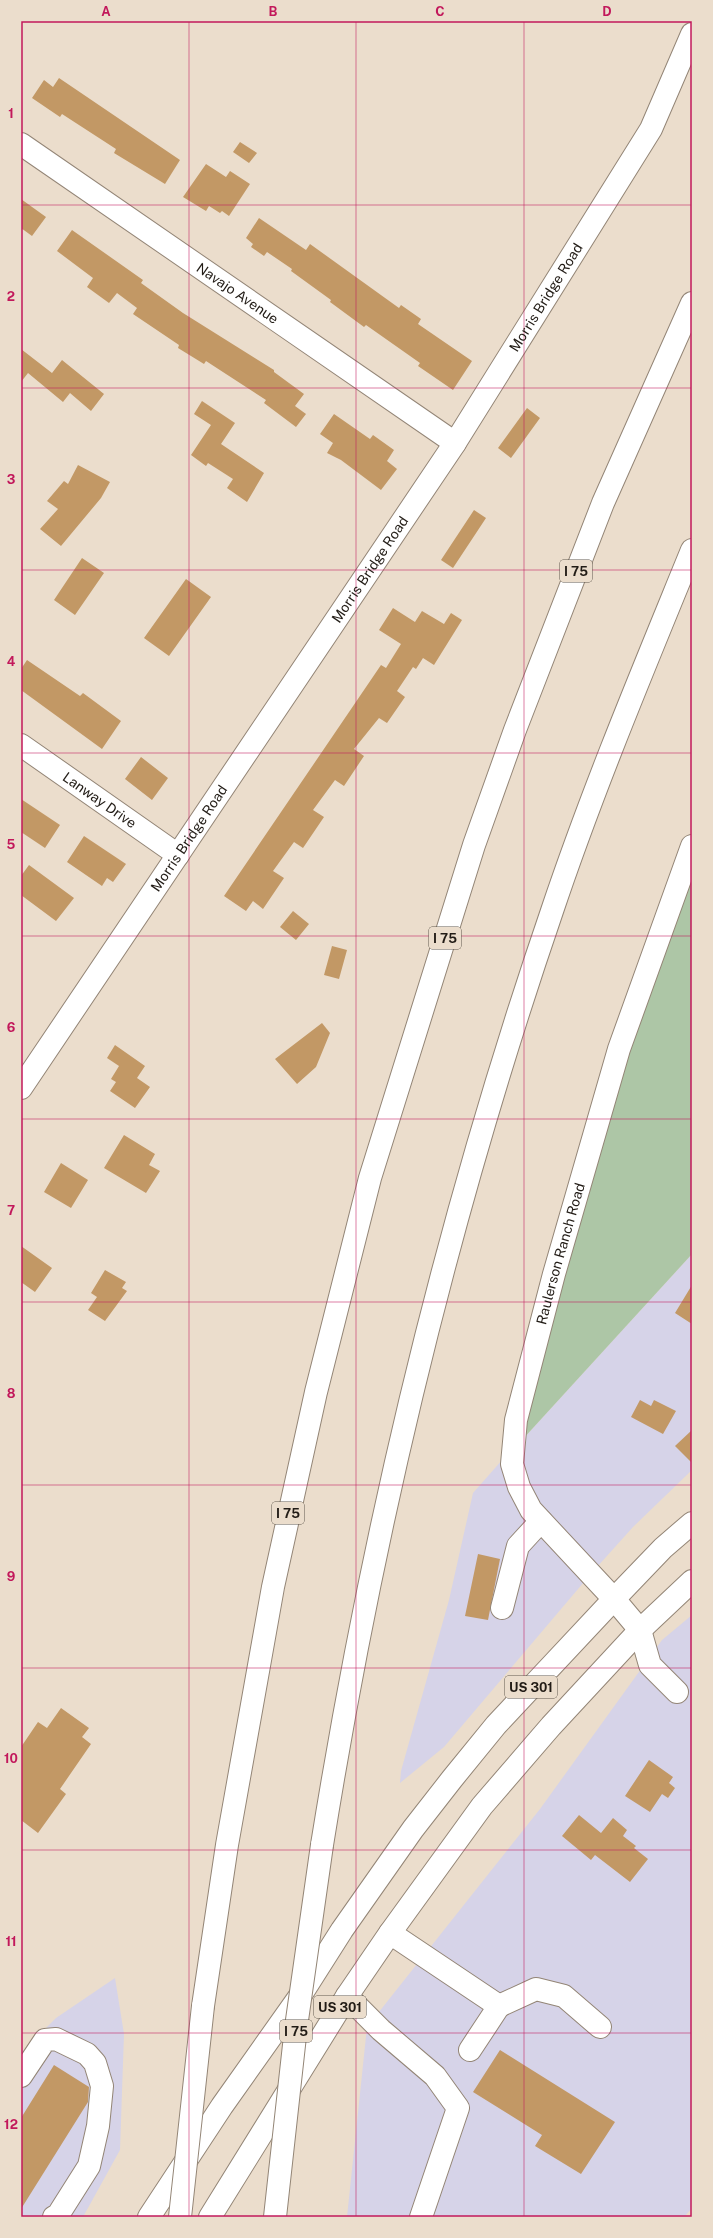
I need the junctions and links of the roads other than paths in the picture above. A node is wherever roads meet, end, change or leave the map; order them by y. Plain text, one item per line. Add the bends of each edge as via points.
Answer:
1 (692, 34) edge
2 (21, 144) edge
3 (692, 303) edge
4 (454, 443) junction
5 (692, 550) edge
6 (21, 745) edge
7 (692, 846) edge
8 (178, 855) junction
9 (21, 1088) edge
10 (541, 1521) junction
11 (692, 1523) edge
12 (692, 1581) edge
13 (614, 1599) junction
14 (502, 1608) dead end
15 (640, 1630) junction
16 (677, 1692) dead end
17 (390, 1933) junction
18 (346, 1996) junction
19 (499, 2006) junction
20 (600, 2026) dead end
21 (470, 2050) dead end
22 (21, 2076) edge
23 (54, 2217) edge
24 (149, 2217) edge
25 (180, 2217) edge
26 (210, 2217) edge
27 (275, 2217) edge
28 (421, 2217) edge

1 - 4 main road, Morris Bridge Road via 651,129
2 - 4 main road, Navajo Avenue
3 - 25 main road, I 75, bridge via 604,503 515,730 474,845 370,1178 316,1392 276,1571 228,1837 203,2006
4 - 8 main road, Morris Bridge Road
5 - 27 main road, I 75, bridge via 604,766 552,910 464,1193 421,1355 382,1527 322,1845 297,2020
6 - 8 main road, Lanway Drive
7 - 10 main road, Raulerson Ranch Road via 619,1049 554,1274 516,1420 512,1441 512,1464 531,1510
8 - 9 main road, Morris Bridge Road
10 - 13 main road, Raulerson Ranch Road
10 - 14 main road via 518,1546
11 - 13 main road, US 301 via 663,1548
12 - 15 main road, US 301
13 - 15 main road, Raulerson Ranch Road
13 - 24 main road, US 301 via 496,1725 413,1829 222,2106
15 - 16 main road via 650,1665
15 - 17 main road, US 301 via 513,1768 482,1806
17 - 18 main road, US 301
17 - 19 main road
18 - 26 main road, US 301
18 - 28 main road via 435,2076 458,2108
19 - 20 main road via 536,1989 564,1996
19 - 21 main road
22 - 23 main road via 45,2040 56,2039 87,2054 95,2063 102,2086 98,2126 89,2166 58,2215

